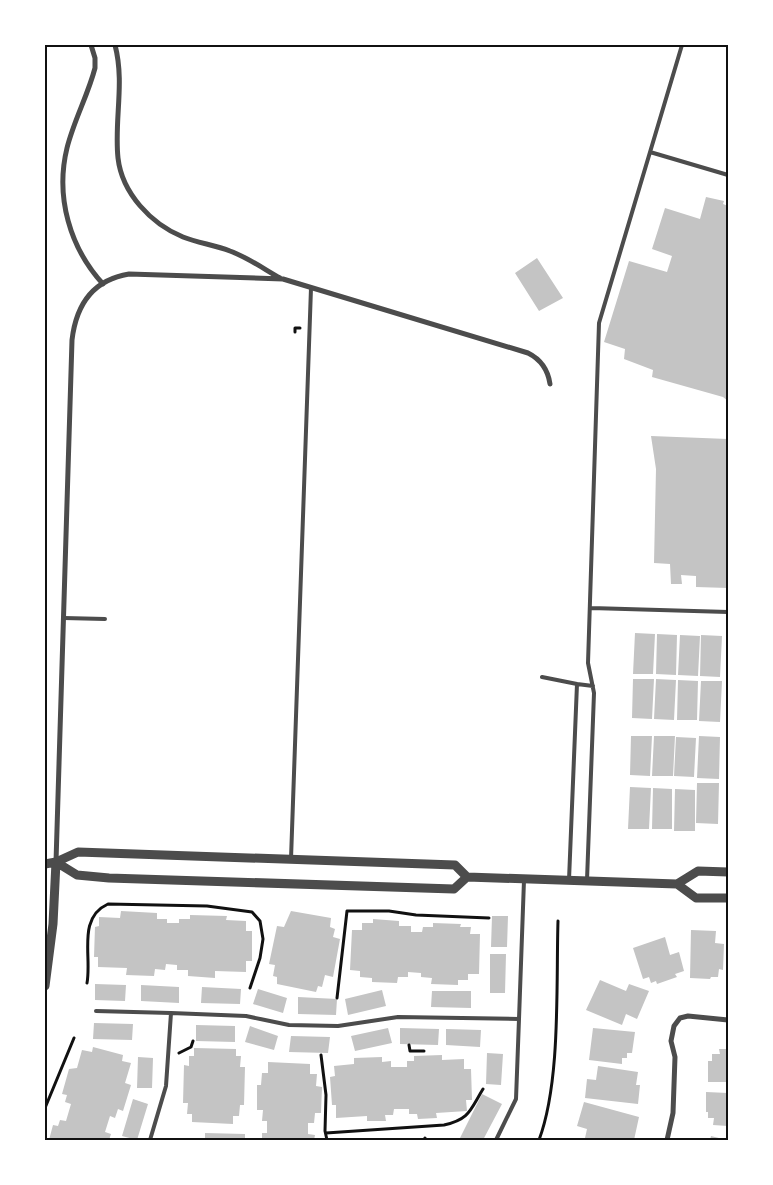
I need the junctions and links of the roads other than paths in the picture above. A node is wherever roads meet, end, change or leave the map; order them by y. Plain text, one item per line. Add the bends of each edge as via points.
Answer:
1 (90, 45) edge
2 (115, 45) edge
3 (682, 45) edge
4 (650, 152) junction
5 (728, 175) edge
6 (283, 279) junction
7 (103, 284) junction
8 (311, 288) junction
9 (550, 384) dead end
10 (591, 608) junction
11 (728, 612) edge
12 (64, 618) junction
13 (104, 619) dead end
14 (542, 677) dead end
15 (577, 684) junction
16 (593, 686) junction
17 (291, 859) junction
18 (56, 862) junction
19 (45, 864) edge
20 (728, 872) edge
21 (467, 877) junction
22 (524, 879) junction
23 (569, 880) junction
24 (587, 880) junction
25 (677, 884) junction
26 (728, 898) edge
27 (45, 986) edge
28 (96, 1011) dead end
29 (171, 1013) junction
30 (519, 1018) junction
31 (728, 1020) edge
32 (150, 1140) edge
33 (496, 1140) edge
34 (667, 1140) edge

1 - 7 street via 95,68 67,149 64,192 67,217 77,248
2 - 6 street via 120,76 118,160 136,201 152,218 176,234 231,251
3 - 4 lane
4 - 5 lane
4 - 10 lane via 599,323
6 - 7 street via 142,274 118,276
6 - 8 street
7 - 12 street via 80,306 73,328
8 - 9 street via 528,353 543,365
8 - 17 lane
10 - 11 lane
10 - 16 lane via 588,663
12 - 13 lane
12 - 18 street
14 - 15 lane
15 - 16 lane
15 - 23 lane
16 - 24 lane
17 - 18 street via 78,852
17 - 21 street via 455,865
18 - 19 street
18 - 21 street via 77,875 109,878 454,889
18 - 27 street via 54,924
20 - 25 street via 698,871
21 - 22 street
22 - 23 street
22 - 30 lane
23 - 24 street
24 - 25 street
25 - 26 street via 696,898
28 - 29 lane
29 - 30 lane via 246,1016 289,1025 338,1026 398,1017
29 - 32 lane via 166,1086
30 - 33 lane via 516,1098
31 - 34 street via 688,1016 676,1022 671,1041 675,1056 673,1113

